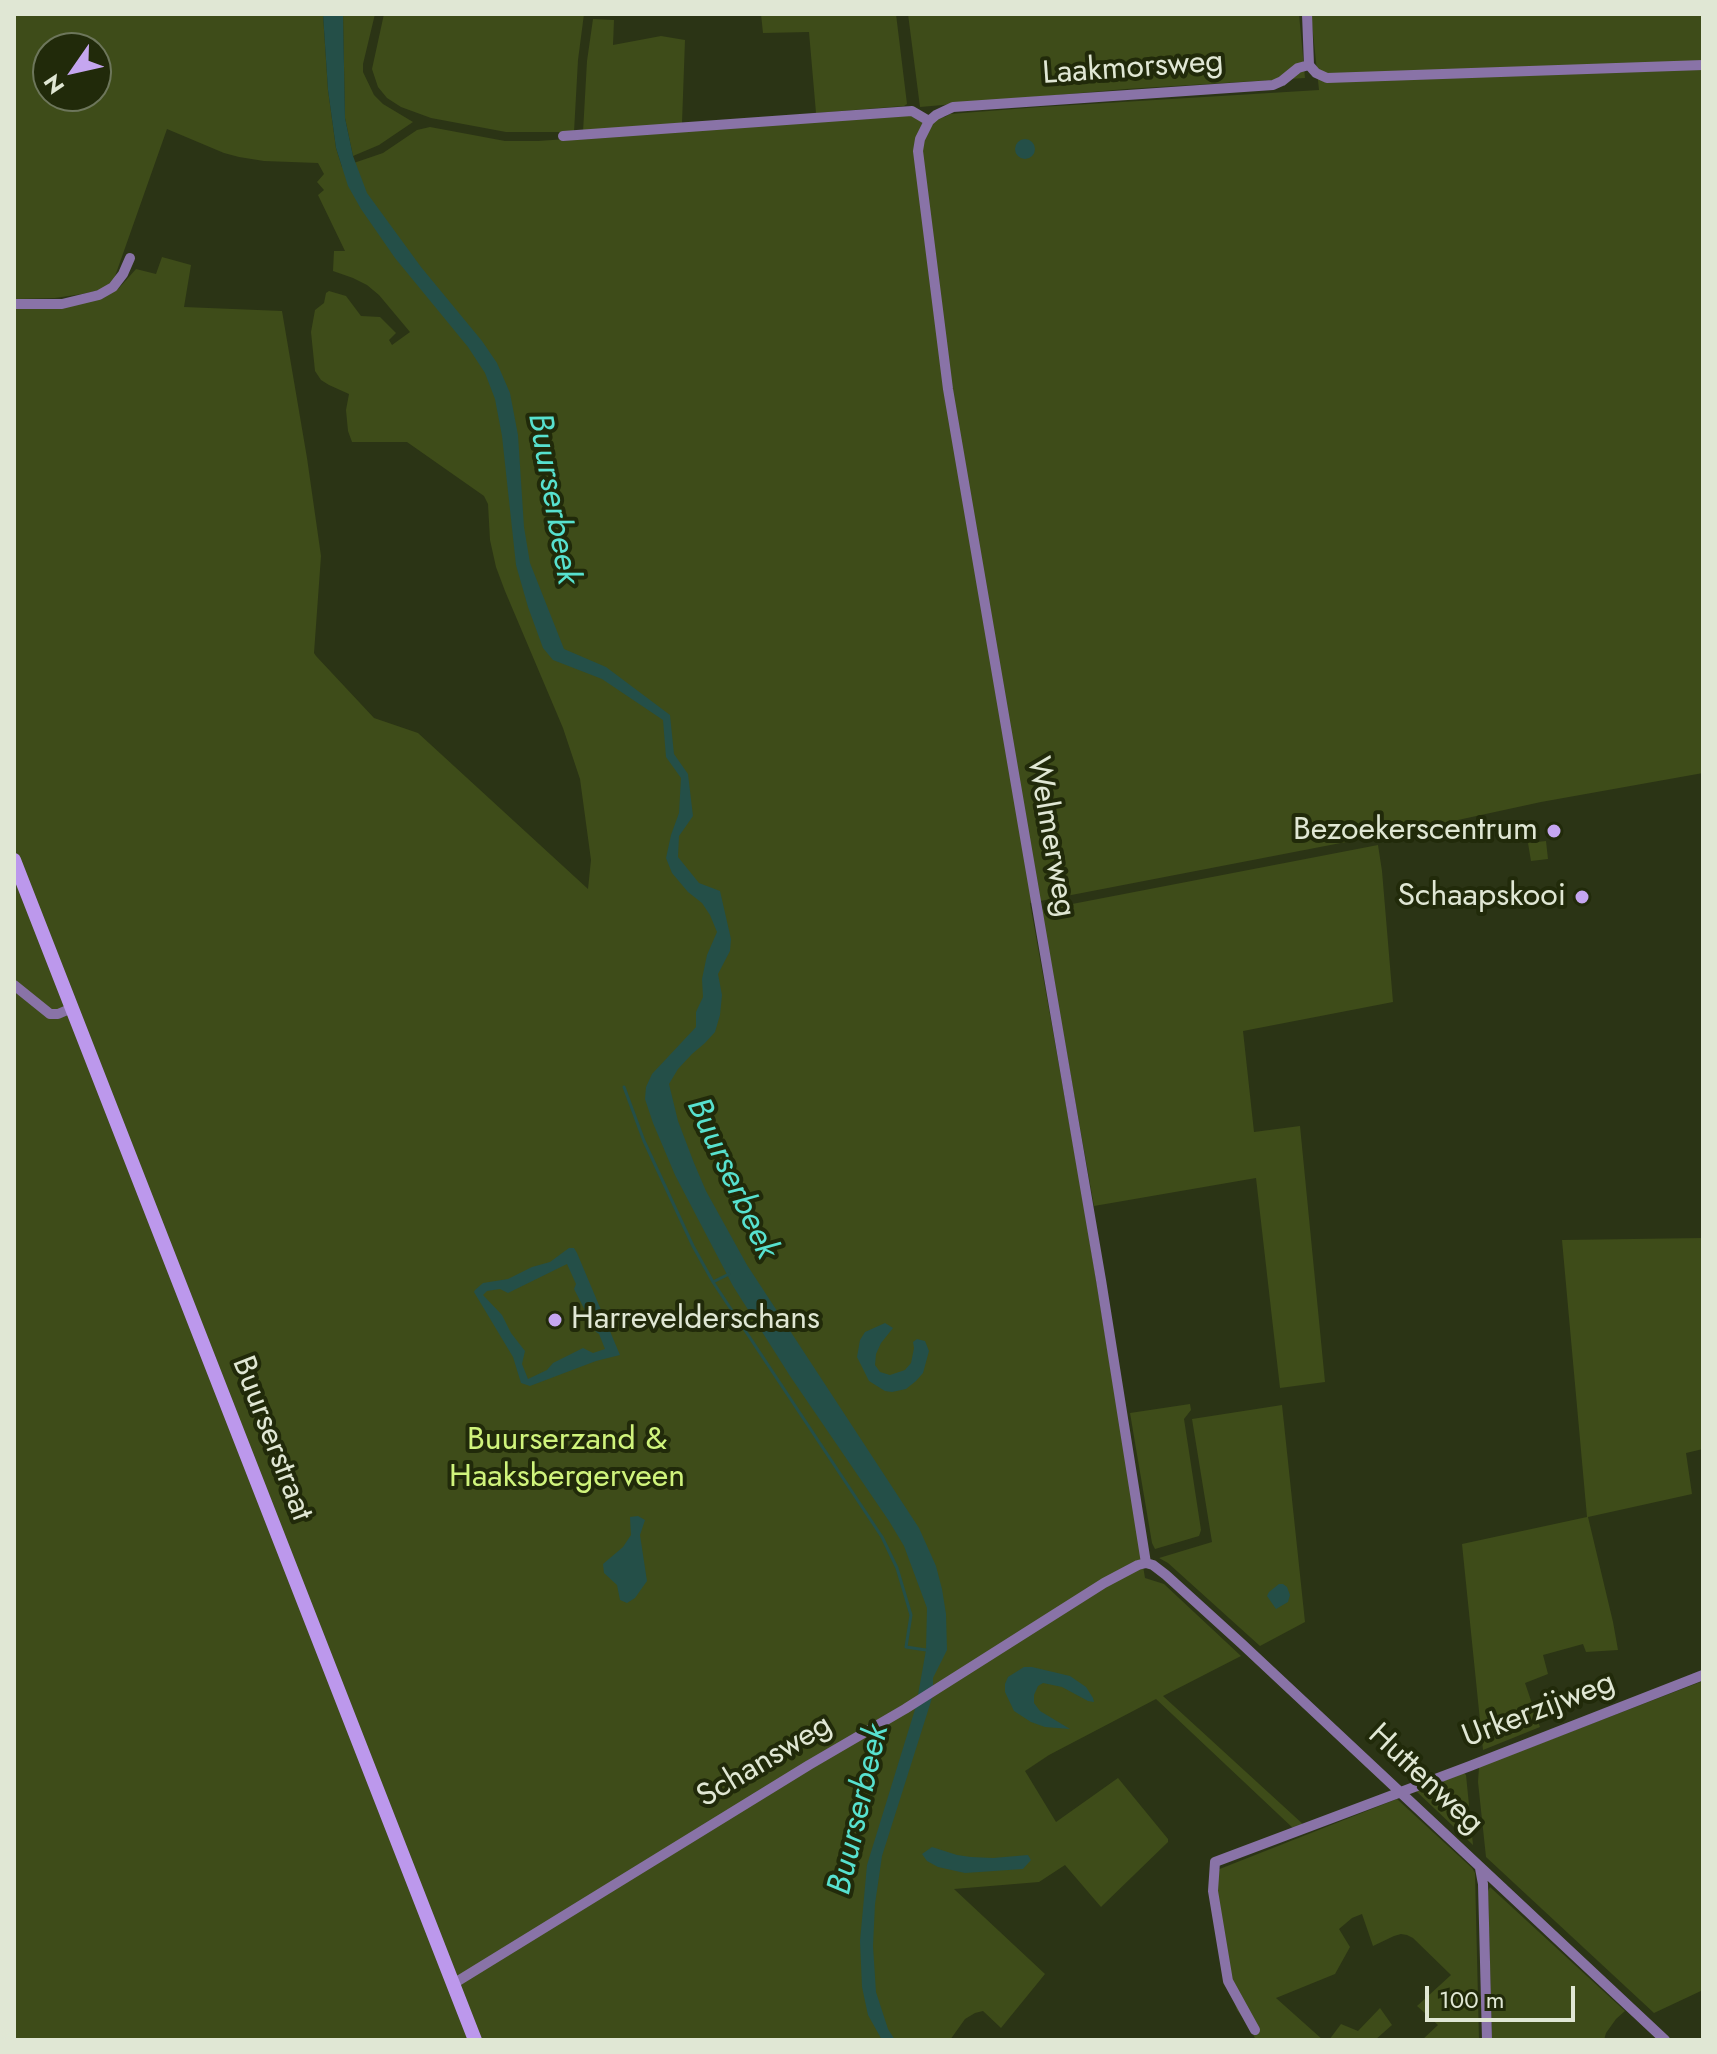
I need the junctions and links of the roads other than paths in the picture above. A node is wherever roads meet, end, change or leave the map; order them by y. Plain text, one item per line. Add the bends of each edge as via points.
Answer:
1 (1307, 14) edge
2 (1309, 65) junction
3 (1703, 65) edge
4 (929, 121) junction
5 (563, 136) dead end
6 (130, 258) dead end
7 (14, 304) edge
8 (14, 860) edge
9 (14, 985) edge
10 (72, 1008) junction
11 (1146, 1563) junction
12 (1703, 1675) edge
13 (1401, 1792) junction
14 (1480, 1868) junction
15 (453, 1984) junction
16 (1255, 2030) dead end
17 (475, 2040) edge
18 (1487, 2040) edge
19 (1665, 2040) edge

1 - 2 street
2 - 3 street via 1327,78
2 - 4 street, Laakmorsweg via 1273,85 953,107
4 - 5 street via 912,111
4 - 11 street, Welmerweg via 918,151 948,389
6 - 7 street via 113,287 99,295 62,304
8 - 10 main road, Buurserstraat
9 - 10 street via 50,1014
10 - 15 main road, Buurserstraat
11 - 13 street, Huttenweg via 1166,1575
11 - 15 street, Schansweg via 1104,1583
12 - 13 street, Urkerzijweg
13 - 14 street, Huttenweg
13 - 16 street, Urkerzijweg via 1215,1862 1213,1891 1228,1981
14 - 18 street
14 - 19 street, Huttenweg
15 - 17 main road, Buurserstraat

